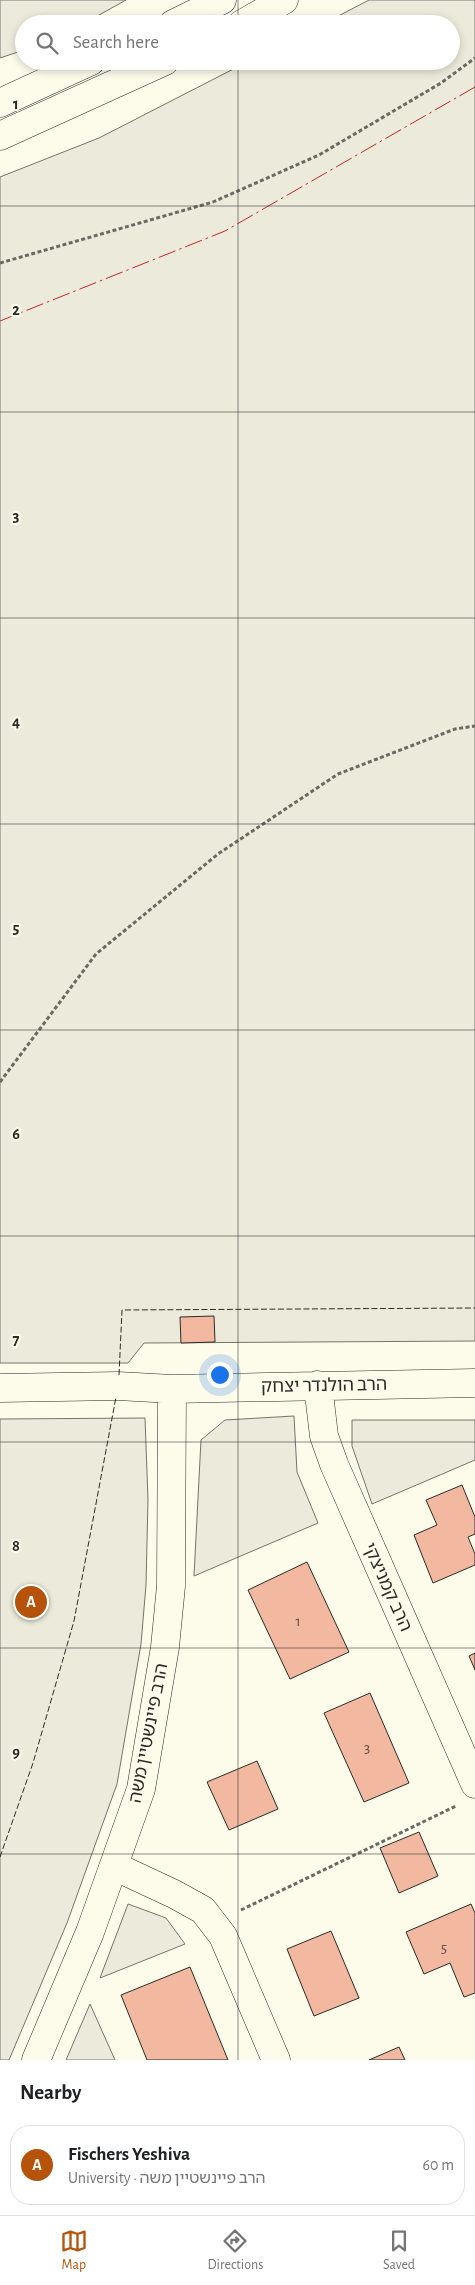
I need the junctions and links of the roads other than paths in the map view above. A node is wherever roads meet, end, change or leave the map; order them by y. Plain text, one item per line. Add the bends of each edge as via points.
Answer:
1 (222, 0) edge
2 (284, 0) edge
3 (191, 15) edge
4 (258, 15) edge
5 (71, 70) edge
6 (145, 70) edge
7 (0, 102) edge
8 (0, 136) edge
9 (475, 1383) edge
10 (318, 1385) junction
11 (0, 1388) edge
12 (172, 1389) junction
13 (475, 1784) edge
14 (114, 1866) junction
15 (36, 2060) edge
16 (276, 2060) edge

1 - 3 street
2 - 4 street
5 - 7 street
6 - 8 street
9 - 10 street, הרב הולנדר יצחק
10 - 12 street, הרב הולנדר יצחק
10 - 13 street, הרב קמניצקי via 324,1436 334,1464
11 - 12 street, הרב הולנדר יצחק via 118,1386
12 - 14 street, הרב פיינשטיין משה via 171,1586 165,1647 140,1789
14 - 15 street, הרב פיינשטיין משה
14 - 16 street via 203,1910 223,1936

